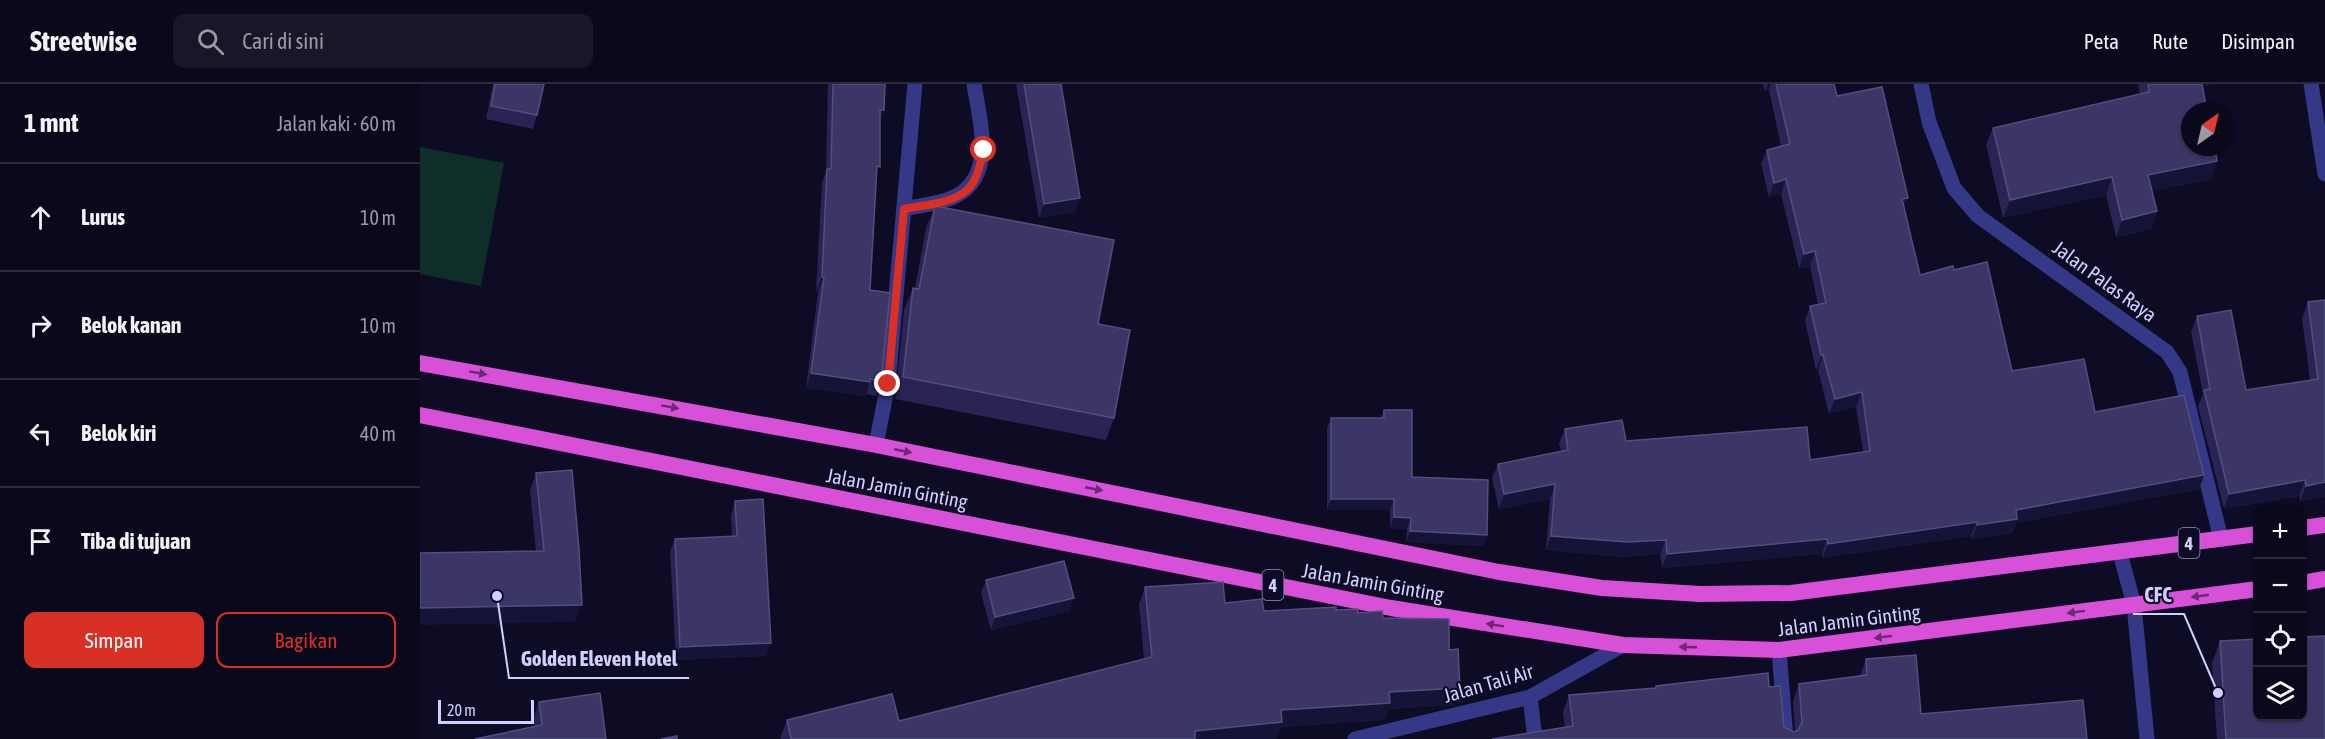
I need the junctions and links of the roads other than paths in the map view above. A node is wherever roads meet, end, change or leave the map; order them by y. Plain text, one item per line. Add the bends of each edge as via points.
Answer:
1 (915, 84) edge
2 (974, 84) edge
3 (1921, 84) edge
4 (2311, 84) edge
5 (2325, 174) edge
6 (904, 209) junction
7 (420, 363) edge
8 (420, 415) edge
9 (876, 445) junction
10 (2325, 525) edge
11 (2307, 527) edge
12 (2253, 535) edge
13 (2221, 539) junction
14 (2120, 552) junction
15 (2325, 579) edge
16 (2307, 582) edge
17 (2253, 590) edge
18 (2134, 605) junction
19 (1623, 645) junction
20 (1779, 650) junction
21 (1530, 697) junction
22 (1355, 739) edge
23 (1535, 739) edge
24 (1786, 739) edge
25 (2147, 739) edge

1 - 6 street
2 - 6 street via 984,150 977,176 967,190 949,199
3 - 13 street, Jalan Palas Raya via 1929,122 1954,188 1978,216 2168,352 2180,372
4 - 5 street
6 - 9 street via 888,384
7 -> 9 highway, Jalan Jamin Ginting / 4
19 -> 8 highway, Jalan Jamin Ginting / 4 via 1391,608
9 -> 14 highway, Jalan Jamin Ginting / 4 via 1499,572 1602,588 1700,594 1791,593
10 - 11 highway
12 - 13 highway, Jalan Jamin Ginting / 4
13 - 14 highway, Jalan Jamin Ginting / 4
14 - 18 street
15 - 16 highway
17 -> 18 highway, Jalan Jamin Ginting / 4
18 -> 20 highway, Jalan Jamin Ginting / 4
18 - 25 street
20 -> 19 highway, Jalan Jamin Ginting / 4
19 - 21 street, Jalan Tali Air
20 - 24 street
21 - 22 street, Jalan Tali Air
21 - 23 street

